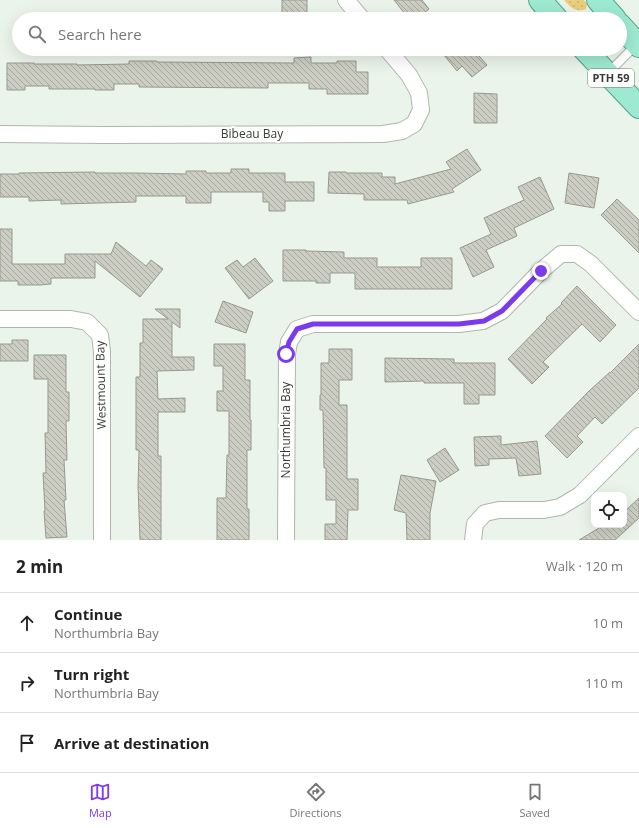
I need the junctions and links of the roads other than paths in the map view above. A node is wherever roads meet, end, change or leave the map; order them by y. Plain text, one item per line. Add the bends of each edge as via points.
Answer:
1 (346, 0) edge
2 (540, 0) edge
3 (598, 0) edge
4 (356, 12) edge
5 (551, 12) edge
6 (609, 12) edge
7 (627, 32) edge
8 (638, 44) edge
9 (627, 55) edge
10 (393, 56) edge
11 (590, 56) edge
12 (626, 56) edge
13 (607, 74) junction
14 (639, 107) edge
15 (0, 134) edge
16 (639, 312) edge
17 (0, 319) edge
18 (639, 436) edge
19 (102, 540) edge
20 (286, 540) edge
21 (473, 540) edge

1 - 4 street
2 - 5 main road
3 - 6 main road
7 - 8 main road
8 - 9 lane
10 - 15 street, Bibeau Bay via 409,75 419,93 421,110 414,124 402,131 384,134
11 - 13 main road, PTH 59
12 - 13 lane
13 - 14 main road, PTH 59
16 - 20 street, Northumbria Bay via 591,264 577,254 561,254 502,311 484,321 459,324 313,324 297,329 289,342 286,354
17 - 19 street, Westmount Bay via 70,319 87,322 100,335
18 - 21 street via 580,495 552,509 499,510 485,513 475,524

